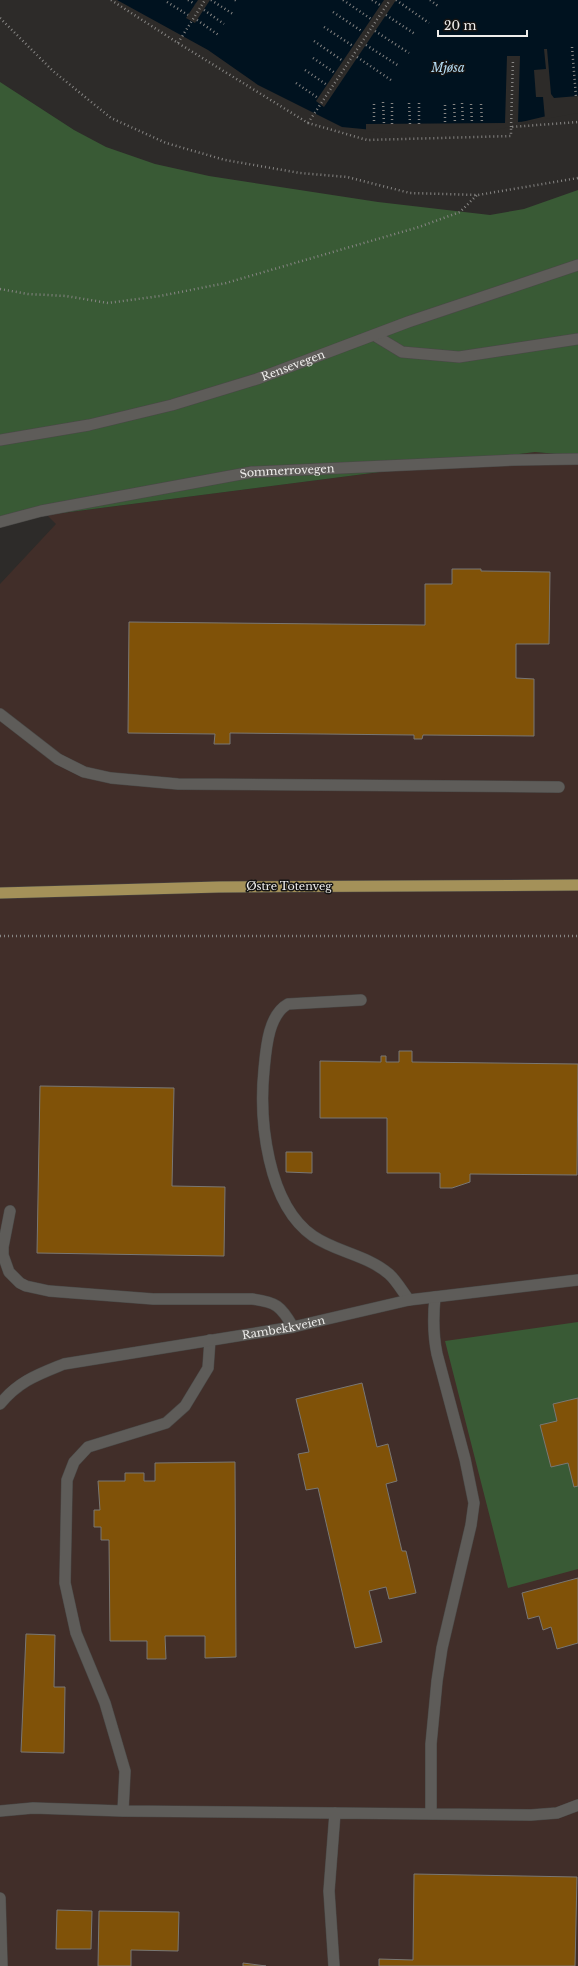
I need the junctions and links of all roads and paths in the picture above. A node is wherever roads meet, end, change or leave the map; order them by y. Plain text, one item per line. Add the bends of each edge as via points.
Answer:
1 (112, 0) edge
2 (188, 0) edge
3 (205, 0) edge
4 (211, 0) edge
5 (235, 0) edge
6 (343, 0) edge
7 (372, 0) edge
8 (390, 0) edge
9 (396, 0) edge
10 (430, 0) edge
11 (167, 2) dead end
12 (238, 2) dead end
13 (195, 4) dead end
14 (380, 6) dead end
15 (438, 6) dead end
16 (204, 10) dead end
17 (333, 12) dead end
18 (233, 14) dead end
19 (188, 15) dead end
20 (386, 15) dead end
21 (0, 18) edge
22 (371, 19) dead end
23 (197, 20) dead end
24 (429, 22) dead end
25 (224, 24) dead end
26 (324, 27) dead end
27 (375, 31) dead end
28 (363, 32) dead end
29 (415, 34) dead end
30 (220, 36) dead end
31 (314, 41) dead end
32 (178, 43) junction
33 (366, 44) dead end
34 (353, 46) dead end
35 (572, 47) dead end
36 (409, 53) dead end
37 (357, 57) dead end
38 (314, 58) dead end
39 (513, 59) dead end
40 (343, 61) dead end
41 (398, 66) dead end
42 (305, 70) dead end
43 (335, 73) dead end
44 (391, 80) dead end
45 (296, 83) dead end
46 (327, 85) dead end
47 (576, 96) dead end
48 (318, 98) dead end
49 (383, 102) dead end
50 (392, 103) dead end
51 (419, 103) dead end
52 (462, 103) dead end
53 (374, 104) dead end
54 (409, 104) dead end
55 (454, 104) dead end
56 (471, 104) dead end
57 (481, 104) dead end
58 (445, 105) dead end
59 (578, 122) edge
60 (308, 123) junction
61 (446, 123) dead end
62 (455, 123) dead end
63 (463, 123) dead end
64 (472, 123) dead end
65 (482, 123) dead end
66 (374, 124) dead end
67 (384, 124) dead end
68 (392, 124) dead end
69 (410, 124) dead end
70 (419, 124) dead end
71 (511, 127) junction
72 (578, 178) edge
73 (478, 195) junction
74 (578, 265) edge
75 (0, 289) edge
76 (374, 335) junction
77 (578, 339) edge
78 (0, 440) edge
79 (578, 459) edge
80 (0, 522) edge
81 (0, 714) edge
82 (559, 787) dead end
83 (578, 885) edge
84 (0, 893) edge
85 (0, 936) edge
86 (578, 936) edge
87 (361, 1000) dead end
88 (10, 1212) dead end
89 (578, 1280) edge
90 (435, 1297) junction
91 (409, 1300) junction
92 (293, 1327) junction
93 (210, 1340) junction
94 (0, 1404) edge
95 (578, 1805) edge
96 (0, 1811) edge
97 (123, 1811) junction
98 (335, 1813) junction
99 (431, 1814) junction
100 (0, 1898) edge
101 (2, 1966) edge
102 (334, 1966) edge

1 - 32 path
2 - 13 path
3 - 32 path
4 - 18 path
5 - 12 path
6 - 22 path
7 - 14 path
8 - 60 path
9 - 24 path
10 - 15 path
11 - 19 path
16 - 25 path
17 - 28 path
20 - 29 path
21 - 73 path via 53,71 111,118 166,143 225,160 300,173 347,177 410,193
23 - 30 path
26 - 34 path
27 - 36 path
31 - 40 path
32 - 60 path
33 - 41 path
35 - 47 path
37 - 44 path
38 - 43 path
39 - 71 path
42 - 46 path
45 - 48 path
49 - 67 path
50 - 68 path
51 - 70 path
52 - 63 path
53 - 66 path
54 - 69 path
55 - 62 path
56 - 64 path
57 - 65 path
58 - 61 path
59 - 71 path
60 - 71 path via 368,140 511,136
72 - 73 path
73 - 75 path via 460,212 420,227 226,283 160,296 108,304 66,296 28,294
74 - 76 street, Rensevegen
76 - 77 street via 402,352 459,357
76 - 78 street, Rensevegen via 257,379 172,406 88,425
79 - 80 street, Sommerrovegen via 252,472 41,511
81 - 82 street via 58,759 84,772 111,778 178,784
83 - 84 main road, Østre Totenveg via 219,886
85 - 86 path
87 - 91 street via 288,1004 280,1008 273,1023 265,1058 262,1091 267,1155 288,1208 297,1221 313,1236 389,1274
88 - 92 street via 3,1255 9,1272 26,1286 49,1291 153,1299 252,1298 277,1305 285,1312
89 - 90 street, Rambekkveien
90 - 91 street, Rambekkveien
90 - 99 street via 434,1332 437,1354 465,1458 474,1503 472,1525 442,1648 437,1680 431,1744
91 - 92 street, Rambekkveien
92 - 93 street, Rambekkveien
93 - 94 street, Rambekkveien via 64,1364 15,1386
93 - 97 street via 208,1368 185,1406 166,1423 88,1447 74,1462 66,1480 65,1582 76,1633 105,1703 126,1771
95 - 99 street via 556,1813 531,1815
96 - 97 street via 33,1808
97 - 98 street
98 - 99 street
98 - 102 street via 329,1891
100 - 101 street

